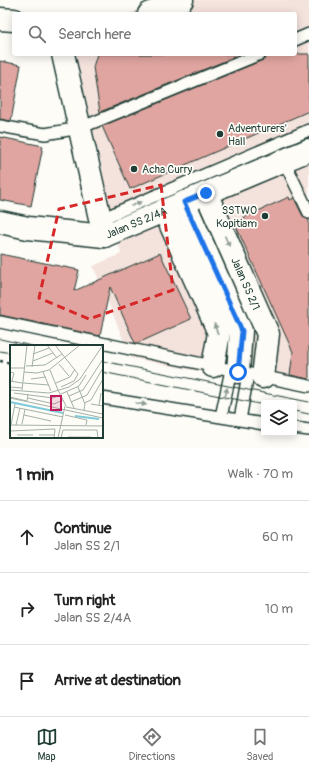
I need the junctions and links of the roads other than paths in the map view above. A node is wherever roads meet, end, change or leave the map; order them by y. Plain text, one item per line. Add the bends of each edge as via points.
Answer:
1 (182, 0) edge
2 (154, 12) edge
3 (0, 19) edge
4 (12, 20) edge
5 (309, 34) edge
6 (297, 39) edge
7 (63, 56) edge
8 (255, 56) edge
9 (0, 126) edge
10 (80, 128) junction
11 (309, 130) edge
12 (309, 150) edge
13 (284, 161) junction
14 (206, 193) junction
15 (184, 202) junction
16 (164, 210) junction
17 (309, 213) edge
18 (0, 222) edge
19 (102, 228) junction
20 (0, 322) edge
21 (238, 372) junction
22 (309, 386) edge
23 (103, 398) edge
24 (221, 417) junction
25 (240, 420) junction
26 (261, 424) edge
27 (297, 428) edge
28 (309, 430) edge

1 - 2 street
3 - 4 street
5 - 6 lane
7 - 10 street
8 - 10 lane
9 - 10 lane via 45,134
10 - 19 street
19 -> 11 lane
12 - 13 street, Jalan SS 2/4A
13 - 14 street, Jalan SS 2/4A
13 - 17 lane
14 - 15 street, Jalan SS 2/4A
14 -> 21 street, Jalan SS 2/1 via 268,334
15 - 16 street, Jalan SS 2/4A
15 - 21 street via 242,331
16 - 19 street, Jalan SS 2/4A
21 -> 16 street
18 - 19 street, Jalan SS 2/4A via 28,228
20 - 21 lane
21 - 22 lane
24 -> 21 lane
21 - 25 lane
23 -> 24 lane
24 - 25 lane
25 - 26 lane
27 - 28 lane

